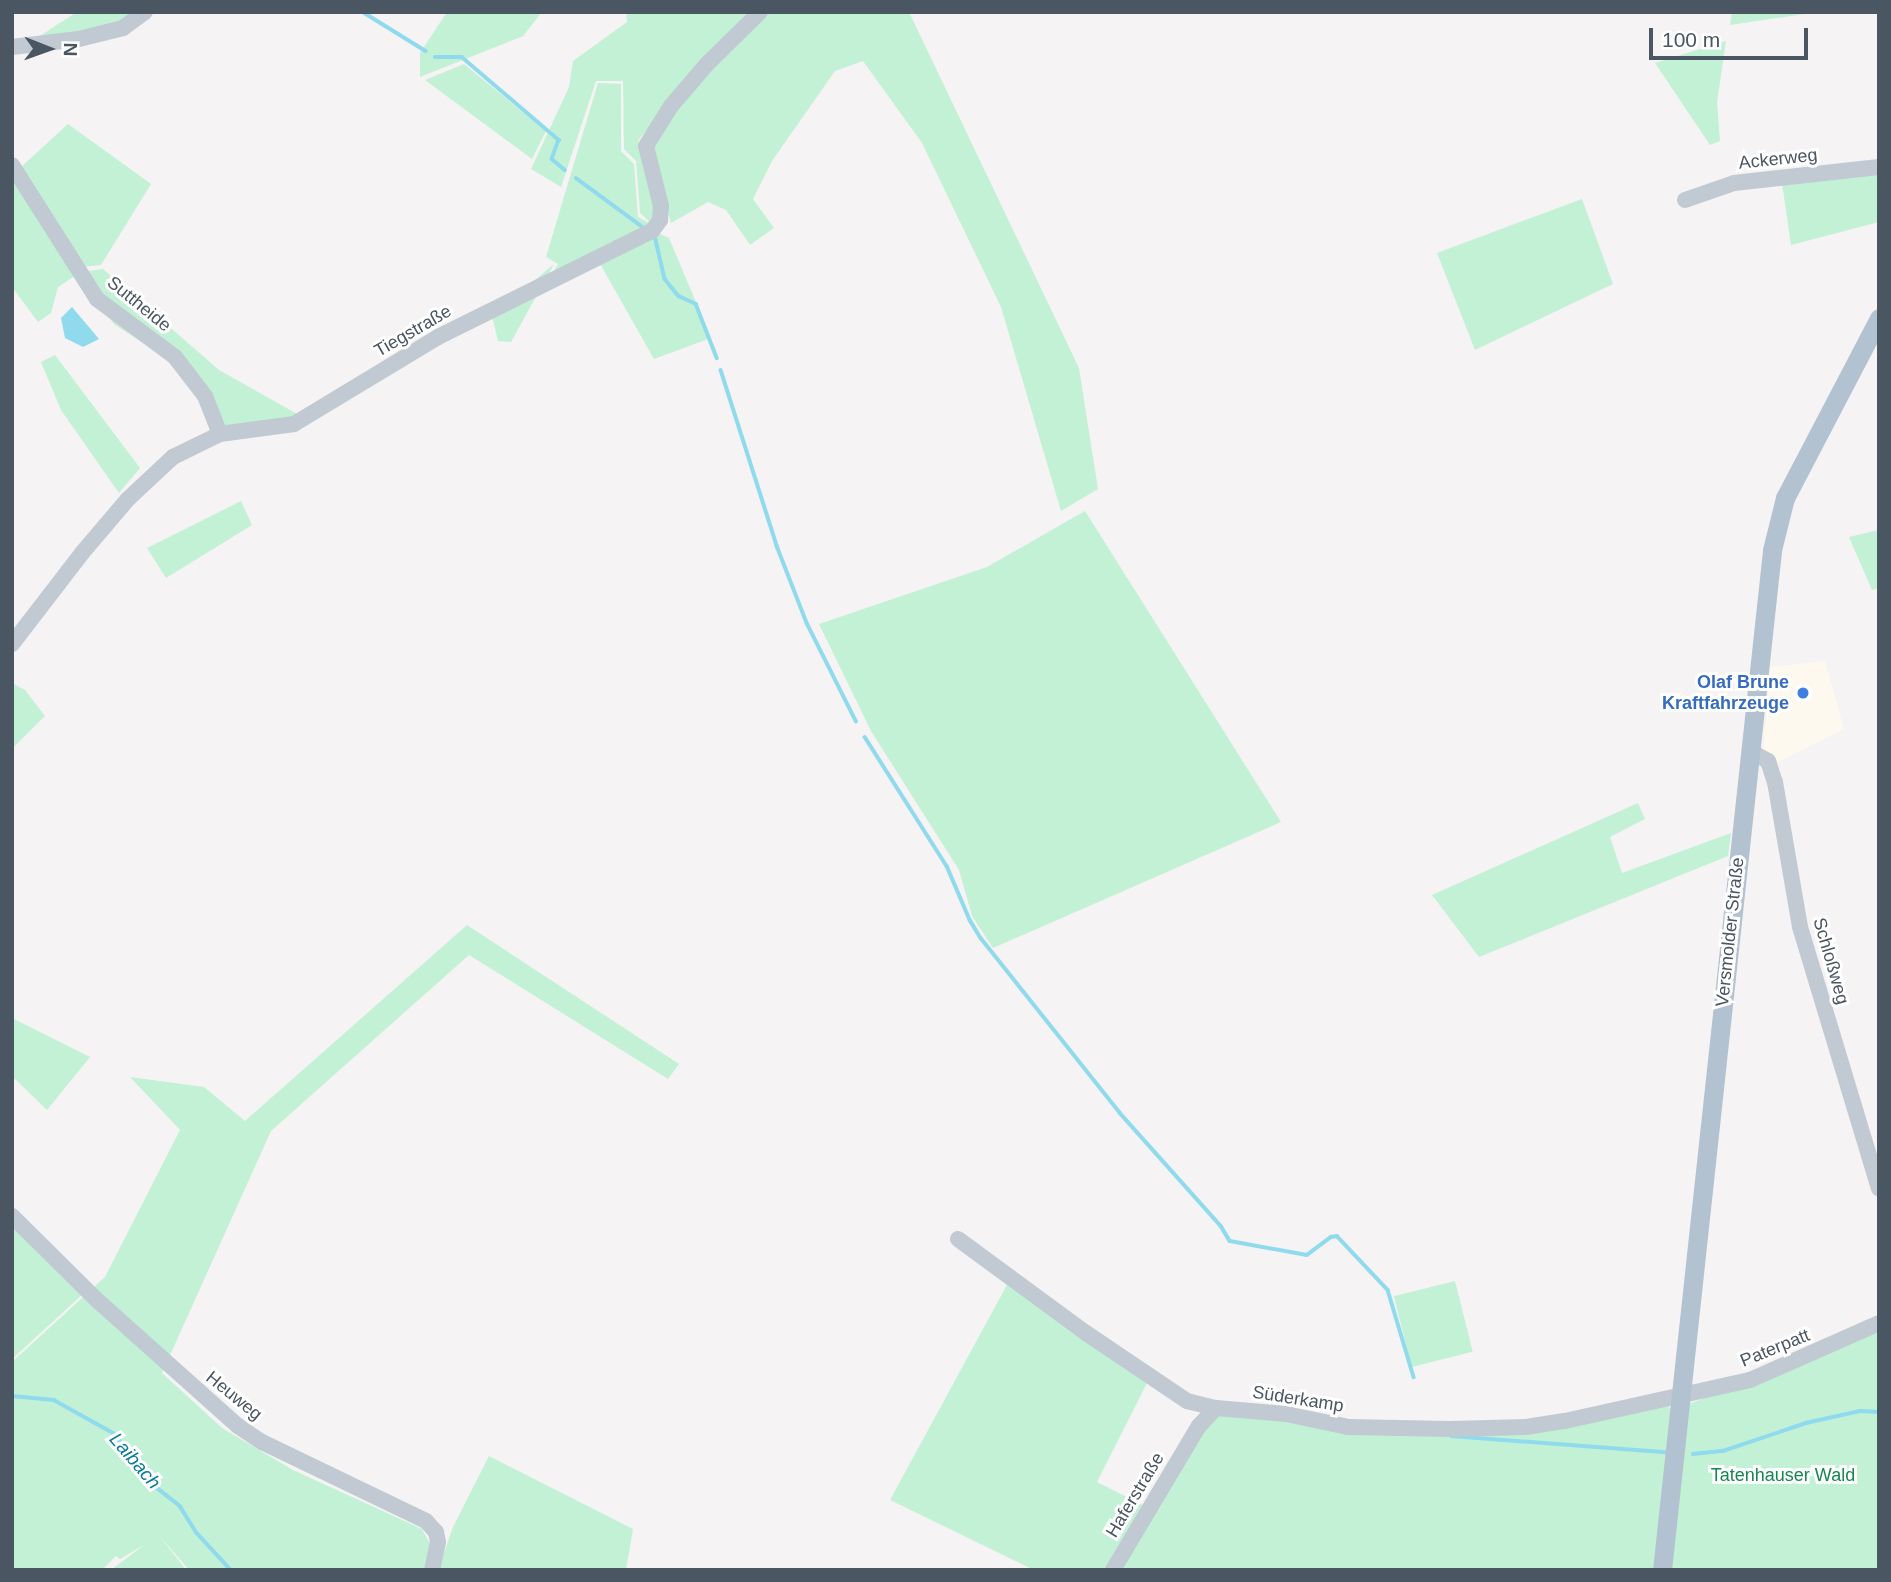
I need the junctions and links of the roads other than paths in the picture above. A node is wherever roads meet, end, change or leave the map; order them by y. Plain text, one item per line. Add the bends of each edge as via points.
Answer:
1 (145, 12) edge
2 (760, 12) edge
3 (12, 47) edge
4 (12, 165) edge
5 (1879, 167) edge
6 (1685, 200) dead end
7 (1879, 318) edge
8 (220, 434) junction
9 (12, 644) edge
10 (1750, 751) junction
11 (1879, 1188) edge
12 (12, 1216) edge
13 (958, 1239) dead end
14 (1879, 1323) edge
15 (1681, 1397) junction
16 (1187, 1401) junction
17 (1216, 1408) junction
18 (1191, 1440) junction
19 (432, 1570) edge
20 (1113, 1570) edge
21 (1662, 1570) edge

1 - 3 street via 123,28
2 - 8 street, Tiegstraße via 698,74 646,146 661,206 660,220 652,231 438,337 294,424
4 - 8 street, Suttheide via 97,299 175,357 205,396
5 - 6 street, Ackerweg via 1734,183
7 - 10 main road, Versmolder Straße via 1785,498 1777,522
8 - 9 street, Tiegstraße via 173,457 128,499
10 - 11 street, Schloßweg via 1768,761 1775,782 1800,928
10 - 15 main road, Versmolder Straße
12 - 19 street, Heuweg via 98,1301 238,1426 426,1521 438,1542
13 - 16 street, Süderkamp via 1086,1334
14 - 15 street, Paterpatt via 1751,1380
15 - 17 street, Süderkamp via 1526,1427 1450,1429 1348,1427 1286,1414
15 - 21 main road, Versmolder Straße
16 - 17 street, Süderkamp
16 - 18 street
17 - 18 street, Haferstraße
18 - 20 street, Haferstraße

